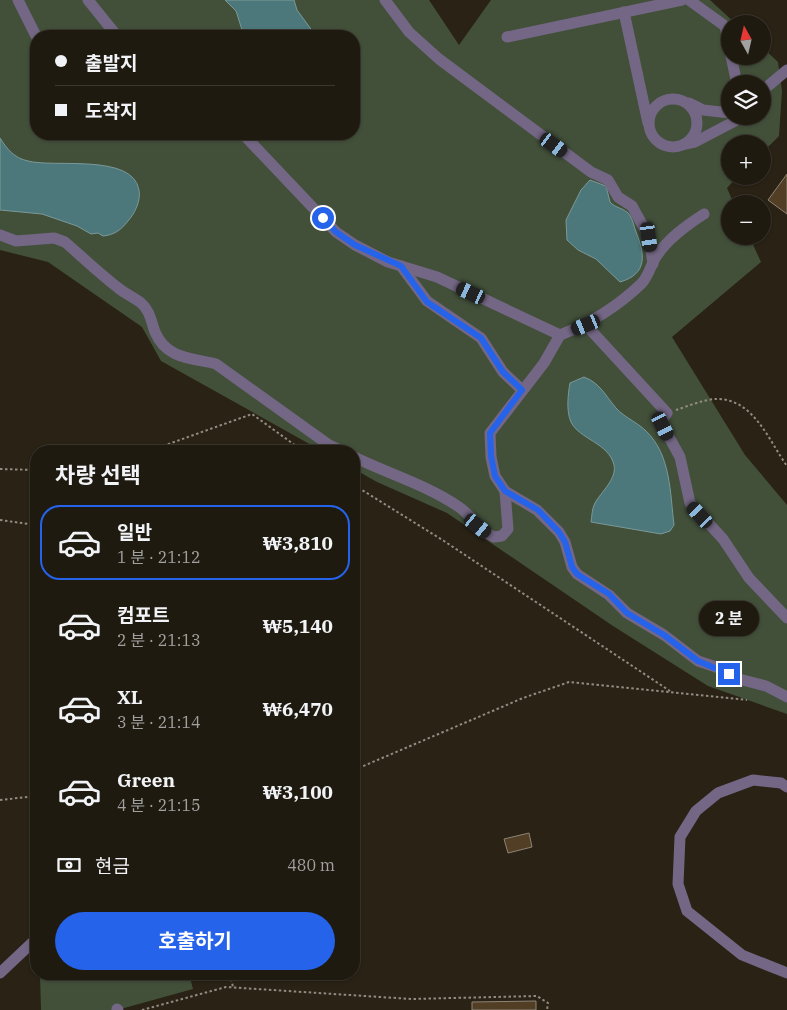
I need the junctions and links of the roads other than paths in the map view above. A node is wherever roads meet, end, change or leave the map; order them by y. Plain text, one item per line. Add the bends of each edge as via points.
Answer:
1 (18, 0) edge
2 (88, 0) edge
3 (385, 0) edge
4 (682, 0) edge
5 (689, 0) edge
6 (624, 12) junction
7 (721, 24) edge
8 (33, 30) edge
9 (112, 30) edge
10 (507, 37) dead end
11 (787, 70) edge
12 (771, 83) edge
13 (683, 101) junction
14 (721, 112) edge
15 (649, 123) junction
16 (728, 125) edge
17 (250, 140) edge
18 (683, 145) junction
19 (704, 214) dead end
20 (0, 235) edge
21 (653, 264) junction
22 (401, 266) junction
23 (586, 325) junction
24 (560, 336) junction
25 (522, 390) junction
26 (329, 445) edge
27 (360, 459) edge
28 (505, 491) junction
29 (787, 618) edge
30 (787, 697) edge
31 (787, 787) edge
32 (30, 945) edge
33 (0, 973) edge
34 (787, 974) edge

1 - 8 street
2 - 9 street
3 - 21 street via 409,32 439,59 591,172 608,180 618,197 632,206 649,237
4 - 6 street
5 - 7 street
6 - 10 street
6 - 15 street
11 - 12 street
13 - 14 street via 703,110
13 - 15 street via 660,103 650,115
13 - 18 street via 694,112 697,127
15 - 18 street via 650,131 660,144 668,147
16 - 18 street
17 - 22 street via 336,232 355,245
19 - 21 street via 682,229
20 - 26 street via 16,241 54,238 65,242 119,289 141,303 149,313 156,334 169,349 183,358 216,364
21 - 23 street via 642,283
22 - 24 street via 436,277
22 - 25 street via 427,302 481,338 503,372
23 - 24 street
23 - 29 street via 666,412 663,426 680,457 690,503 723,538 749,578
24 - 25 street
25 - 28 street via 490,433 495,476
27 - 28 street via 397,474 460,507 494,537 502,536 508,529
28 - 30 street via 538,510 559,532 577,574 609,594 632,617 664,635 698,661
31 - 34 street via 781,783 753,780 718,793 696,811 680,837 678,884 687,911 742,955
32 - 33 street

